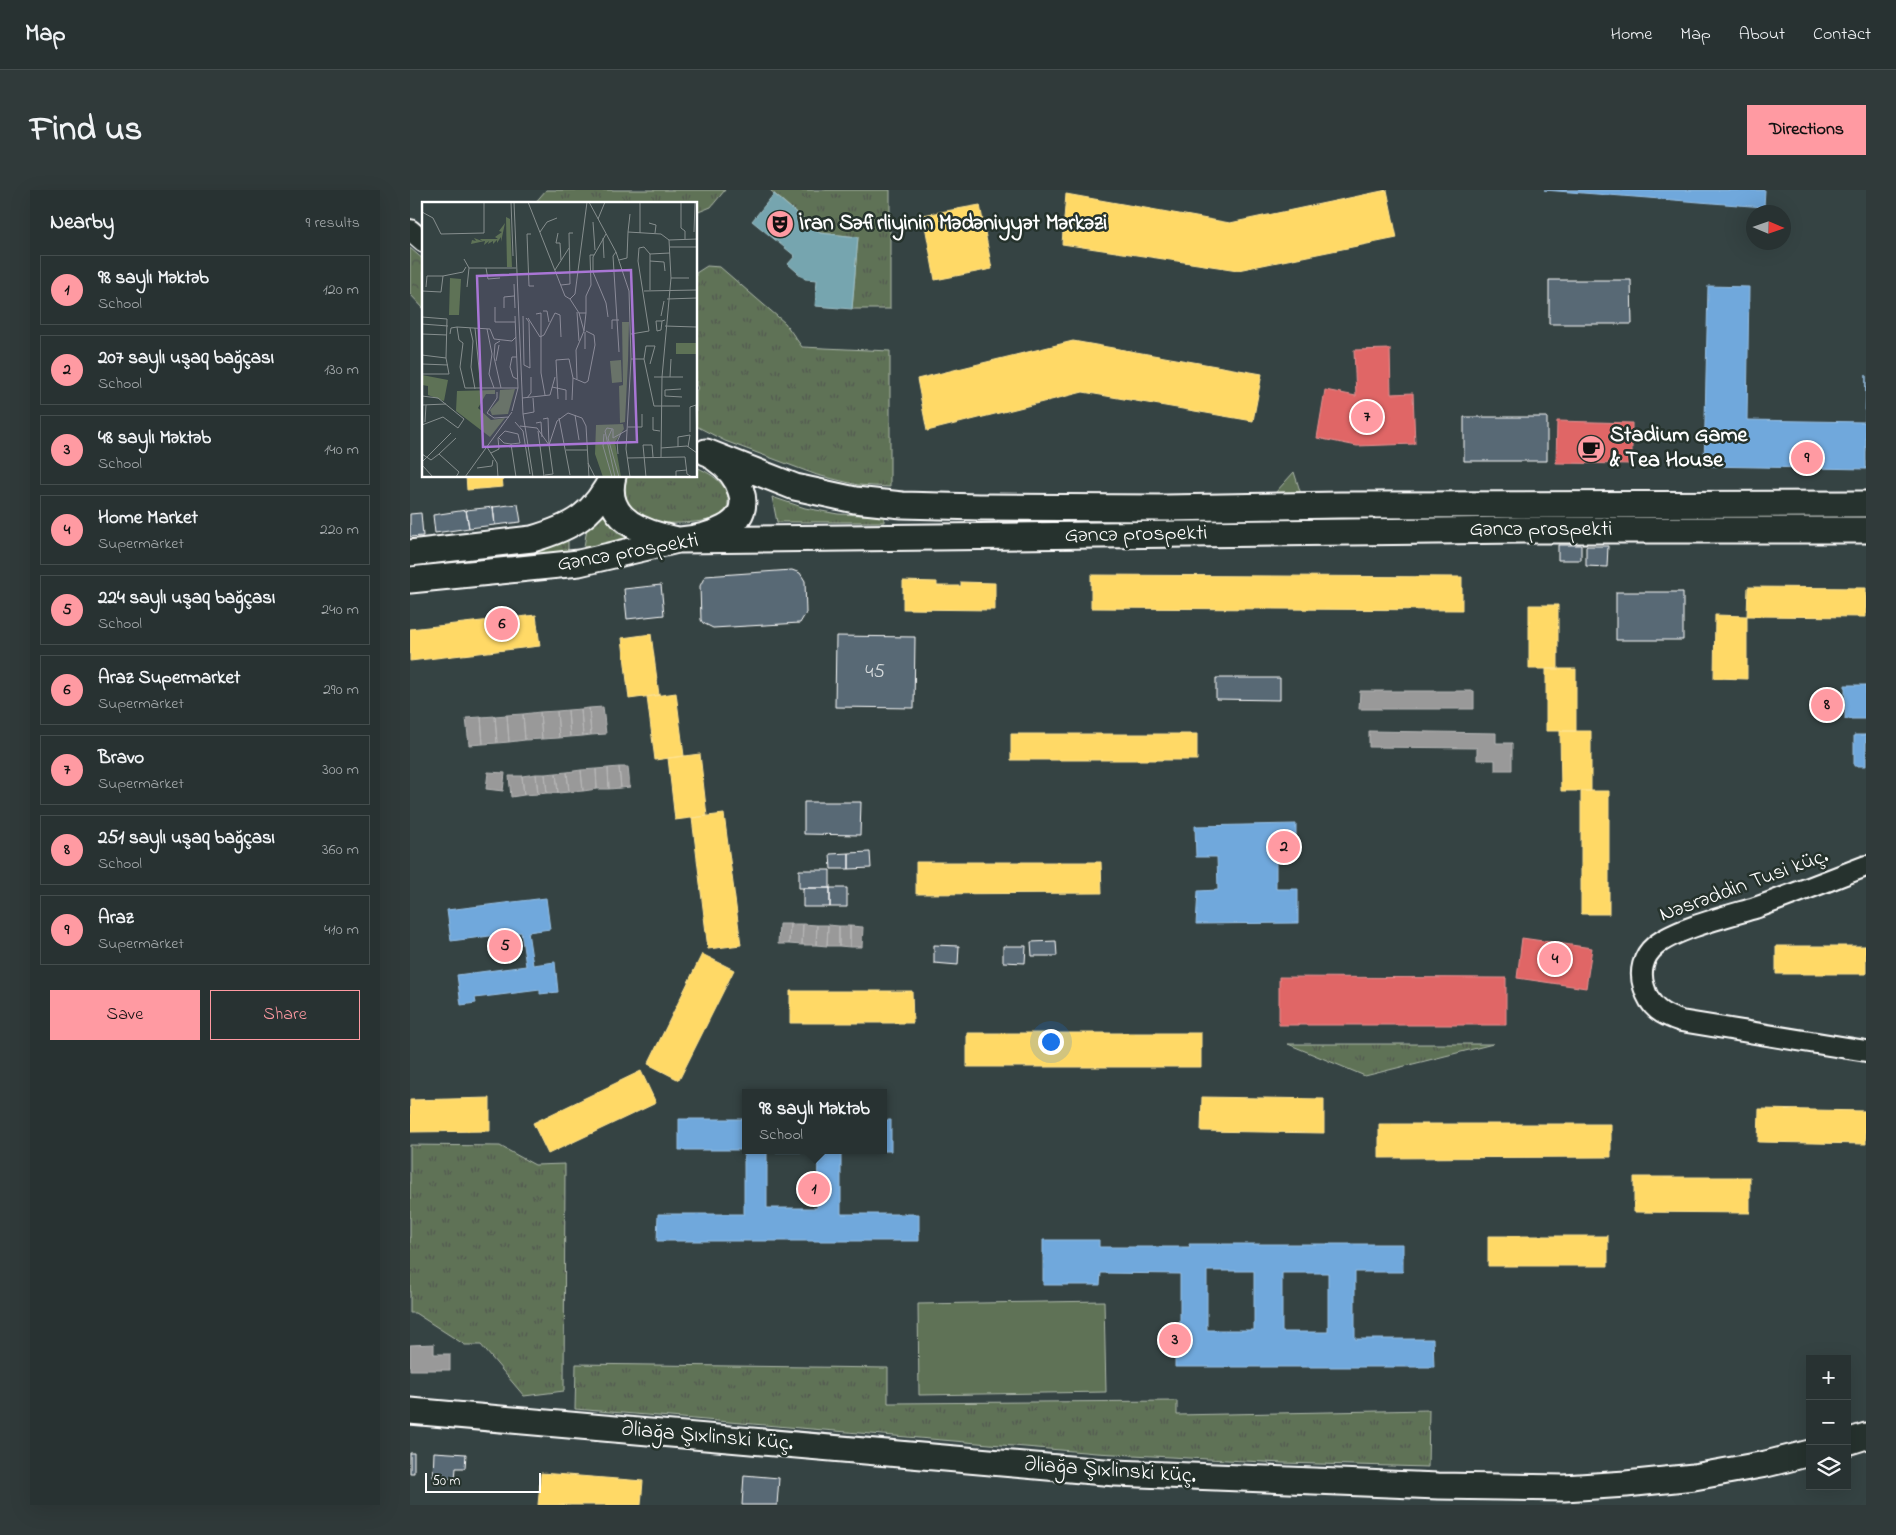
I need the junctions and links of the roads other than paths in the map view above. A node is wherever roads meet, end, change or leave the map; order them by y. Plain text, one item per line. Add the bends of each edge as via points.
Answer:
1 (410, 230) edge
2 (422, 240) edge
3 (701, 450) edge
4 (612, 478) edge
5 (613, 478) edge
6 (1866, 504) edge
7 (1866, 530) edge
8 (678, 540) junction
9 (410, 553) edge
10 (410, 580) edge
11 (1866, 866) edge
12 (1866, 1051) edge
13 (410, 1411) edge
14 (1866, 1436) edge
15 (1851, 1441) edge
16 (1806, 1454) edge

1 - 2 street
3 - 6 main road, Gəncə prospekti via 795,487 855,500 902,505 1166,508
3 - 8 main road via 733,474 743,495 741,512 730,525 718,532
4 - 9 main road, Gəncə prospekti via 590,511 551,533 532,539
5 - 8 main road via 611,498 625,520 645,531
7 - 8 main road, Gəncə prospekti via 1532,530
8 - 10 main road, Gəncə prospekti via 579,563
11 - 12 street, Nəsrəddin Tusi küç. via 1670,936 1654,946 1645,959 1641,976 1652,1004 1664,1015 1681,1021
13 - 16 main road, Əliağa Şıxlinski küç. via 1115,1473 1438,1486 1564,1488 1626,1484 1694,1477
14 - 15 main road

